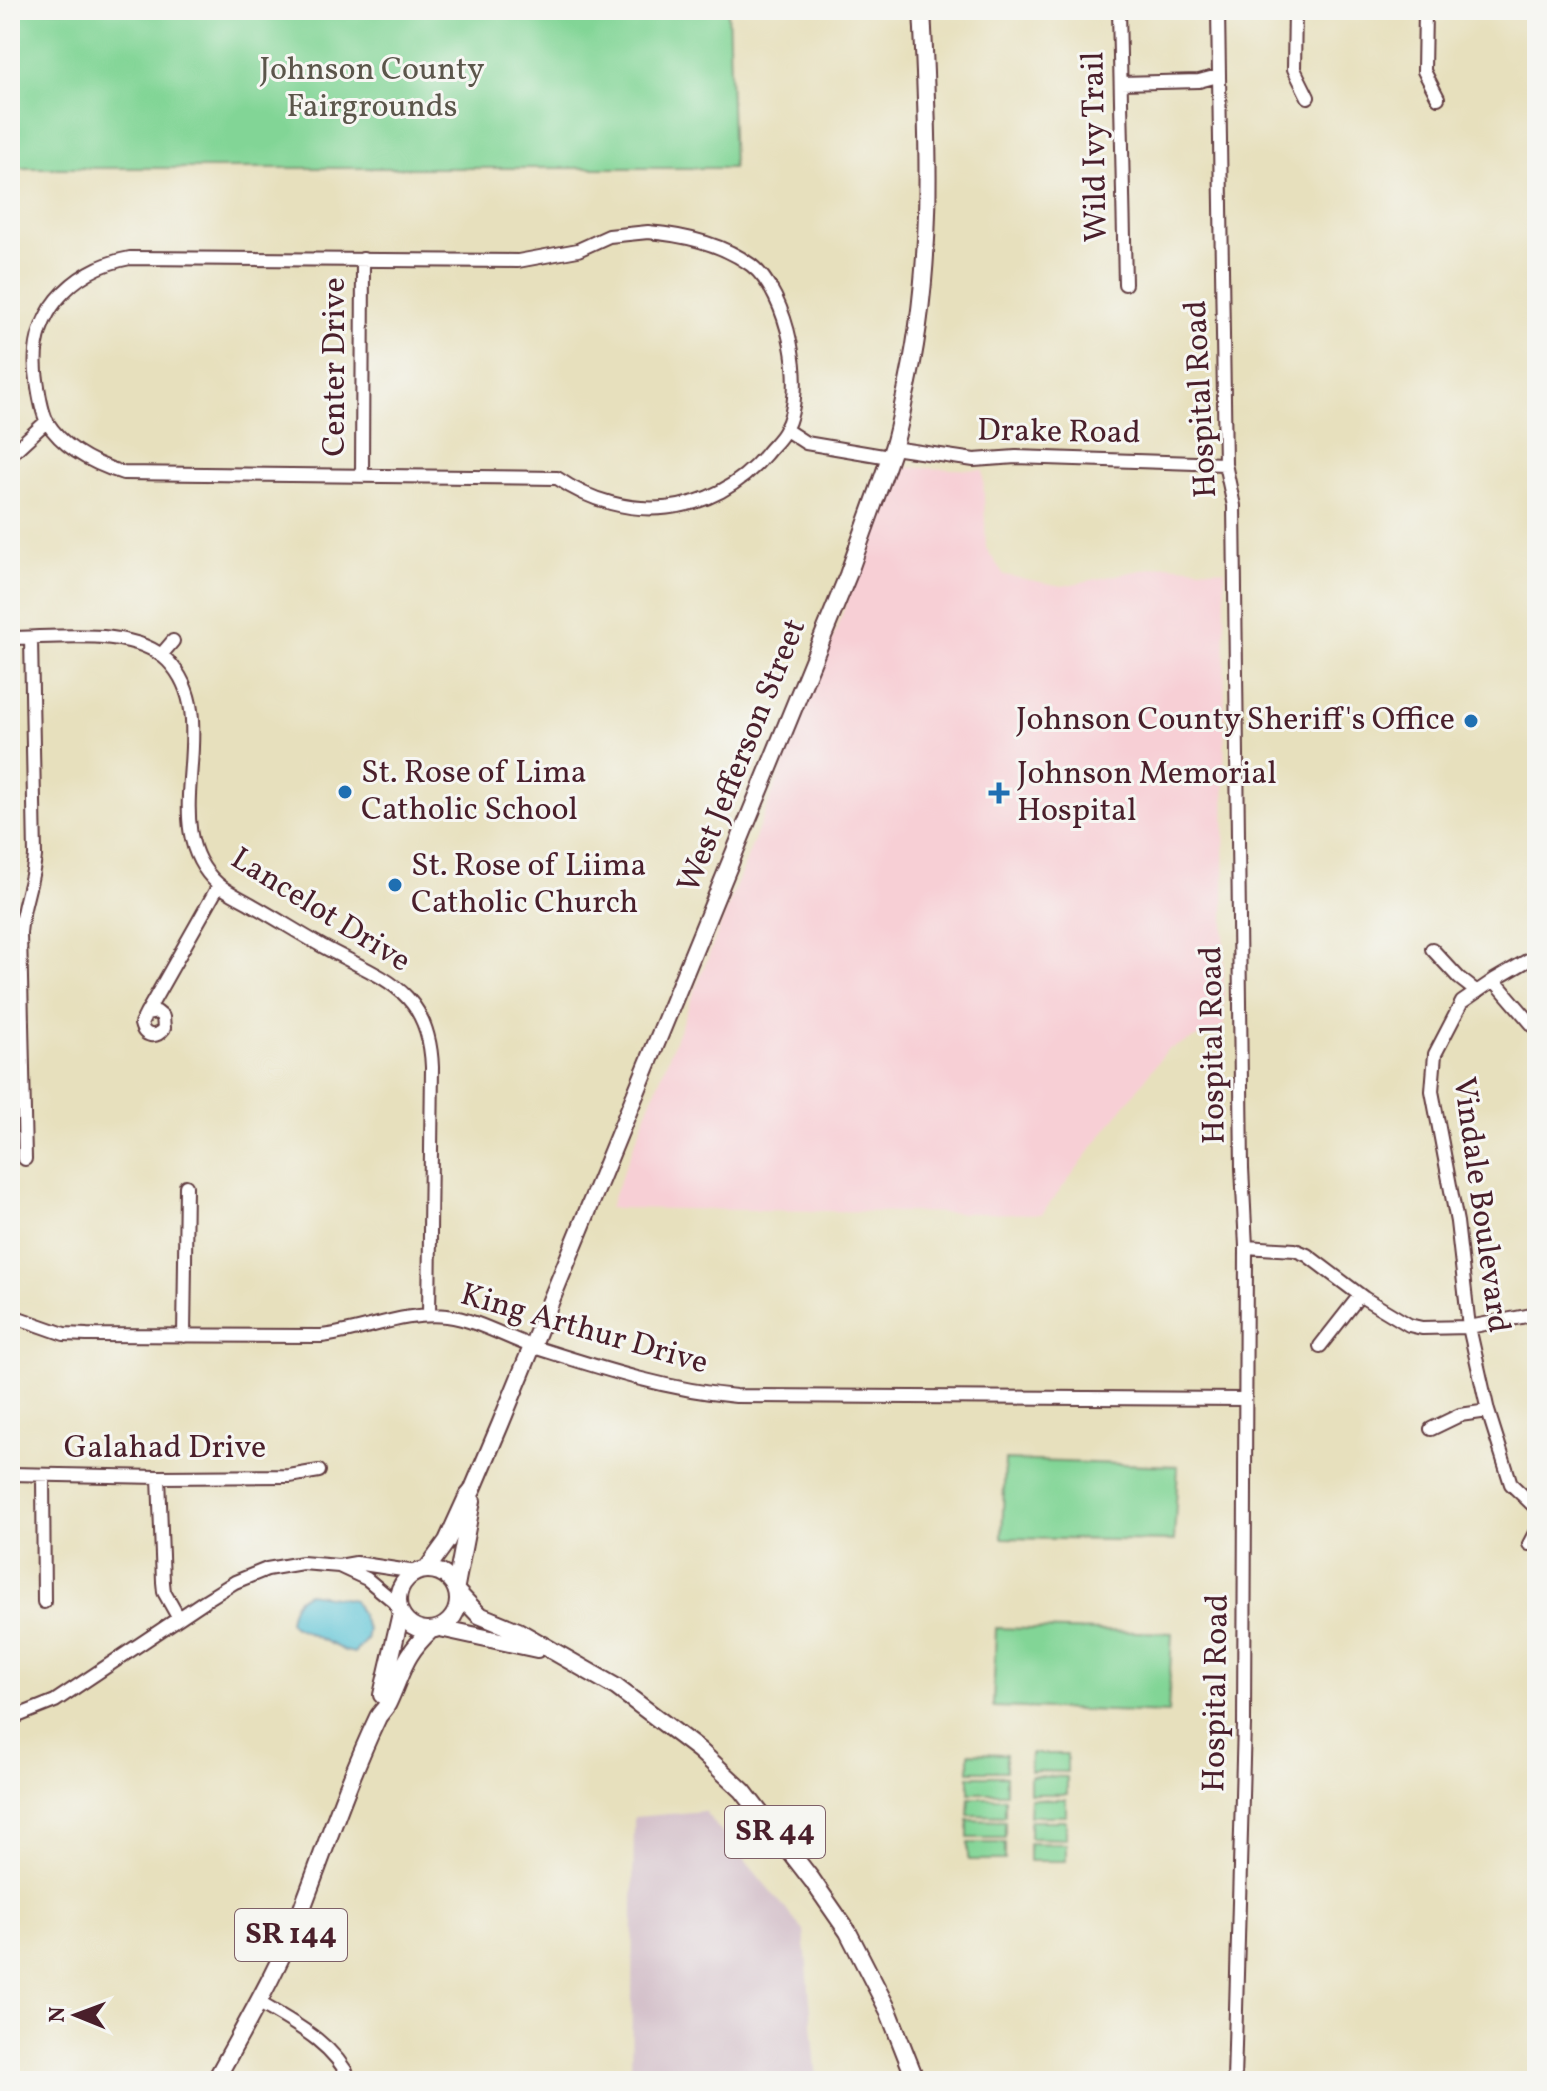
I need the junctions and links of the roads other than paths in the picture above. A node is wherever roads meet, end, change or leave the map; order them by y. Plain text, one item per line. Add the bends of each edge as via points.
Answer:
1 (922, 10) edge
2 (1119, 10) edge
3 (1218, 10) edge
4 (1295, 10) edge
5 (1425, 10) edge
6 (1218, 76) junction
7 (1121, 83) junction
8 (1308, 97) dead end
9 (1438, 98) dead end
10 (363, 259) junction
11 (1125, 284) dead end
12 (47, 421) junction
13 (786, 430) junction
14 (891, 452) junction
15 (10, 455) edge
16 (1225, 464) junction
17 (362, 475) junction
18 (10, 638) edge
19 (31, 638) junction
20 (173, 641) dead end
21 (161, 655) junction
22 (219, 885) junction
23 (1432, 949) dead end
24 (1537, 955) edge
25 (1494, 980) junction
26 (1477, 992) junction
27 (146, 1014) dead end
28 (1537, 1030) edge
29 (25, 1159) dead end
30 (186, 1186) dead end
31 (1246, 1247) junction
32 (1360, 1295) junction
33 (1537, 1314) edge
34 (10, 1315) edge
35 (429, 1315) junction
36 (1469, 1327) junction
37 (184, 1336) junction
38 (532, 1346) junction
39 (1320, 1346) dead end
40 (1245, 1399) junction
41 (1488, 1411) junction
42 (1431, 1429) dead end
43 (319, 1471) dead end
44 (10, 1474) edge
45 (43, 1475) junction
46 (159, 1477) junction
47 (472, 1491) junction
48 (1537, 1509) edge
49 (1537, 1529) edge
50 (1529, 1544) dead end
51 (339, 1566) junction
52 (421, 1571) junction
53 (457, 1590) junction
54 (44, 1602) dead end
55 (400, 1609) junction
56 (178, 1617) junction
57 (436, 1629) junction
58 (554, 1653) junction
59 (380, 1712) junction
60 (10, 1719) edge
61 (258, 2002) junction
62 (215, 2081) edge
63 (351, 2081) edge
64 (916, 2081) edge
65 (1234, 2081) edge

1 - 14 main road, West Jefferson Street via 927,235 911,372
2 - 7 street, Wild Ivy Trail
3 - 6 street, Hospital Road
4 - 8 street via 1294,69
5 - 9 street via 1424,71
6 - 7 street
6 - 16 street, Hospital Road
7 - 11 street, Wild Ivy Trail
10 - 12 street via 107,262 70,286 42,323 35,368
10 - 13 street via 518,261 578,250 609,236 648,232 724,249 754,267 790,336 795,375
10 - 17 street, Center Drive
12 - 15 street
12 - 17 street via 73,449 123,473
13 - 14 street, Drake Road via 806,443
13 - 17 street via 750,473 727,490 658,510 595,499 557,478
14 - 16 street, Drake Road via 974,460
14 - 38 main road, West Jefferson Street via 848,575
16 - 31 street, Hospital Road via 1234,506
18 - 19 street
19 - 21 street via 117,638 139,642
19 - 29 street via 35,856 20,933
20 - 21 street
21 - 22 street, Lancelot Drive via 187,695 192,717 189,827 198,859
22 - 27 street
22 - 35 street, Lancelot Drive via 385,978 407,996 429,1032
23 - 26 street
24 - 25 street, Vindale Boulevard
25 - 26 street, Vindale Boulevard
25 - 28 street
26 - 36 street, Vindale Boulevard via 1462,1002 1435,1054 1432,1091 1457,1222
30 - 37 street
31 - 32 street via 1307,1255
31 - 40 street, Hospital Road
32 - 36 street via 1409,1325
32 - 39 street
33 - 36 street
34 - 37 street, King Arthur Drive via 64,1334
35 - 37 street, King Arthur Drive via 321,1336
35 - 38 street, King Arthur Drive via 471,1323
36 - 41 street, Vindale Boulevard
38 - 40 street, King Arthur Drive via 658,1384 736,1396
38 - 47 main road, West Jefferson Street
40 - 65 street, Hospital Road via 1244,1724
41 - 42 street via 1460,1415
41 - 48 street, Vindale Boulevard via 1511,1484
43 - 46 street, Galahad Drive
44 - 45 street, Galahad Drive
45 - 46 street, Galahad Drive
45 - 54 street
46 - 56 street via 164,1592
47 - 52 main road, West Jefferson Street via 447,1541
47 - 53 main road, West Jefferson Street
49 - 50 street
51 - 52 street via 356,1563
51 - 55 street via 367,1579
51 - 56 street via 302,1563 267,1569
52 - 53 main road via 445,1575
52 - 55 main road via 402,1585
53 - 57 main road via 454,1617
53 - 58 main road, SR 44 via 479,1615
55 - 57 main road via 414,1626
55 - 59 main road, SR 144
56 - 60 street via 55,1701
57 - 58 main road, SR 44
57 - 59 main road, SR 144 via 407,1657
58 - 64 main road, SR 44 via 659,1717 743,1791 848,1932 888,2010
59 - 61 main road, SR 144 via 304,1905
61 - 62 main road, SR 144
61 - 63 street via 324,2044

